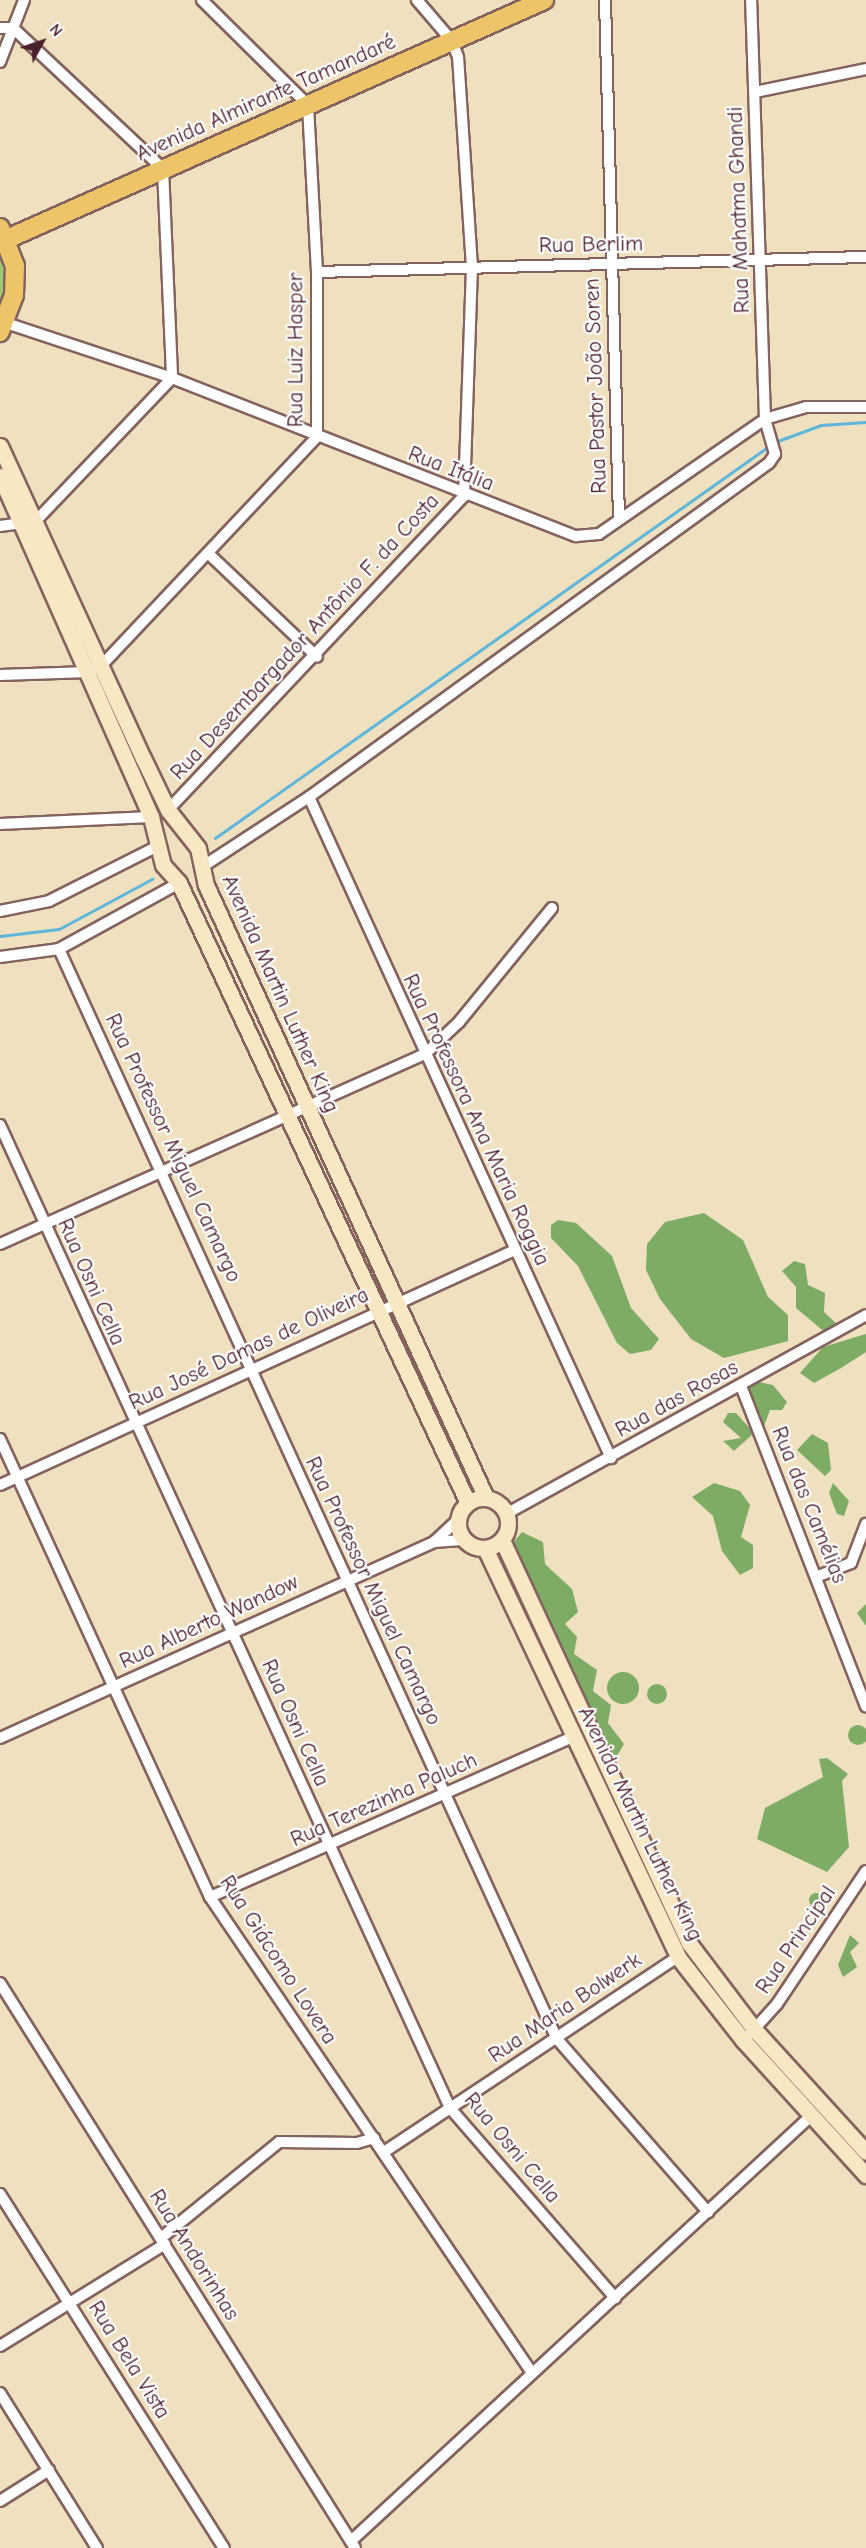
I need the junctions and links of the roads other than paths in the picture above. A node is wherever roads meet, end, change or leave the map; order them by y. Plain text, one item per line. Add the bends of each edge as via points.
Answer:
1 (24, 0) edge
2 (202, 0) edge
3 (417, 0) edge
4 (544, 0) edge
5 (605, 0) edge
6 (751, 0) edge
7 (0, 28) edge
8 (13, 28) junction
9 (452, 41) junction
10 (0, 62) edge
11 (866, 69) edge
12 (756, 92) junction
13 (308, 105) junction
14 (163, 169) junction
15 (3, 233) edge
16 (866, 257) edge
17 (760, 259) junction
18 (611, 264) junction
19 (472, 267) junction
20 (317, 272) junction
21 (3, 327) edge
22 (172, 378) junction
23 (866, 407) edge
24 (765, 419) junction
25 (317, 437) junction
26 (0, 446) edge
27 (0, 476) edge
28 (464, 496) junction
29 (619, 518) junction
30 (30, 523) junction
31 (0, 526) edge
32 (209, 554) junction
33 (317, 657) junction
34 (95, 669) junction
35 (0, 675) edge
36 (136, 762) junction
37 (309, 797) junction
38 (168, 810) junction
39 (151, 817) junction
40 (0, 824) edge
41 (185, 834) junction
42 (160, 845) junction
43 (202, 867) junction
44 (179, 883) junction
45 (552, 908) dead end
46 (0, 911) edge
47 (59, 949) junction
48 (0, 957) edge
49 (249, 982) junction
50 (230, 990) junction
51 (425, 1054) junction
52 (304, 1105) junction
53 (287, 1113) junction
54 (0, 1125) edge
55 (164, 1173) junction
56 (44, 1224) junction
57 (0, 1244) edge
58 (515, 1250) junction
59 (396, 1303) junction
60 (380, 1311) junction
61 (866, 1315) edge
62 (253, 1370) junction
63 (741, 1386) junction
64 (132, 1424) junction
65 (0, 1439) edge
66 (611, 1458) junction
67 (16, 1477) junction
68 (0, 1485) edge
69 (486, 1498) junction
70 (468, 1503) junction
71 (506, 1514) junction
72 (458, 1520) junction
73 (866, 1524) edge
74 (465, 1540) junction
75 (502, 1540) junction
76 (434, 1542) junction
77 (485, 1548) junction
78 (816, 1577) junction
79 (348, 1580) junction
80 (233, 1632) junction
81 (116, 1686) junction
82 (866, 1706) edge
83 (572, 1737) junction
84 (0, 1738) edge
85 (445, 1796) junction
86 (328, 1846) junction
87 (866, 1871) edge
88 (661, 1890) junction
89 (646, 1896) junction
90 (210, 1897) junction
91 (678, 1957) junction
92 (0, 1983) edge
93 (754, 2029) junction
94 (557, 2039) junction
95 (743, 2040) junction
96 (450, 2108) junction
97 (812, 2115) junction
98 (374, 2138) junction
99 (384, 2152) junction
100 (866, 2152) edge
101 (866, 2175) edge
102 (0, 2194) edge
103 (708, 2212) junction
104 (163, 2241) junction
105 (615, 2298) junction
106 (69, 2303) junction
107 (0, 2346) edge
108 (532, 2373) junction
109 (0, 2392) edge
110 (49, 2470) junction
111 (0, 2501) edge
112 (353, 2544) edge
113 (95, 2545) edge
114 (82, 2548) edge
115 (224, 2548) edge

1 - 8 street
2 - 13 street
3 - 9 street, Rua Desembargador Antônio F. da Costa
4 - 9 highway, Avenida Almirante Tamandaré
5 - 18 street, Rua Pastor João Soren
6 - 12 street, Rua Mahatma Ghandi
7 - 8 street
8 - 10 street
8 - 14 street
9 - 13 highway, Avenida Almirante Tamandaré
9 - 19 street, Rua Desembargador Antônio F. da Costa via 458,57
11 - 12 street
12 - 17 street, Rua Mahatma Ghandi
13 - 14 highway, Avenida Almirante Tamandaré
13 - 20 street, Rua Luiz Hasper
14 - 15 highway, Avenida Almirante Tamandaré
14 - 22 street
15 - 21 highway via 15,266
16 - 17 street, Rua Berlim
17 - 18 street, Rua Berlim
17 - 24 street, Rua Mahatma Ghandi
18 - 19 street, Rua Berlim
18 - 29 street, Rua Pastor João Soren
19 - 20 street, Rua Berlim
19 - 28 street, Rua Desembargador Antônio F. da Costa
20 - 25 street, Rua Luiz Hasper
21 - 22 street, Rua Itália
22 - 25 street, Rua Itália
22 - 30 street
23 - 24 street, Rua Itália via 806,407
24 - 29 street, Rua Itália
24 - 37 street, Rua Mahatma Ghandi via 774,446 769,463
25 - 28 street, Rua Itália
25 - 32 street, Rua Luiz Hasper
26 - 30 main road, Avenida Martin Luther King
27 - 30 main road, Avenida Martin Luther King
28 - 29 street, Rua Itália via 576,536 599,534
28 - 33 street, Rua Desembargador Antônio F. da Costa
30 - 31 street
30 - 34 main road, Avenida Martin Luther King
32 - 33 street
32 - 34 street, Rua Luiz Hasper
33 - 38 street, Rua Desembargador Antônio F. da Costa
34 - 35 street
34 - 36 main road, Avenida Martin Luther King
36 - 38 main road, Avenida Martin Luther King
36 - 39 main road, Avenida Martin Luther King
37 - 43 street
37 - 51 street, Rua Professora Ana Maria Roggia
38 - 41 main road, Avenida Martin Luther King
39 - 40 street
39 - 42 main road, Avenida Martin Luther King
41 - 42 main road
41 - 43 main road, Avenida Martin Luther King via 198,848
42 - 44 main road, Avenida Martin Luther King via 163,865
42 - 46 street via 50,901
43 - 44 main road
43 - 49 main road, Avenida Martin Luther King
44 - 47 street
44 - 50 main road, Avenida Martin Luther King
45 - 51 street via 459,1022
47 - 48 street
47 - 55 street, Rua Professor Miguel Camargo
49 - 50 main road
49 - 52 main road, Avenida Martin Luther King
50 - 53 main road, Avenida Martin Luther King
51 - 52 street
51 - 58 street, Rua Professora Ana Maria Roggia
52 - 53 street
52 - 59 main road, Avenida Martin Luther King
53 - 55 street
53 - 60 main road, Avenida Martin Luther King
54 - 56 street, Rua Osni Cella
55 - 56 street
55 - 62 street, Rua Professor Miguel Camargo
56 - 57 street
56 - 64 street, Rua Osni Cella
58 - 59 street, Rua José Damas de Oliveira
58 - 66 street, Rua Professora Ana Maria Roggia
59 - 60 street, Rua José Damas de Oliveira
59 - 69 main road, Avenida Martin Luther King
60 - 62 street, Rua José Damas de Oliveira
60 - 70 main road, Avenida Martin Luther King
61 - 63 street, Rua das Rosas
62 - 64 street, Rua José Damas de Oliveira
62 - 79 street, Rua Professor Miguel Camargo
63 - 66 street, Rua das Rosas
63 - 78 street, Rua das Camélias
64 - 67 street, Rua José Damas de Oliveira
64 - 80 street, Rua Osni Cella
65 - 67 street, Rua Giácomo Lovera
66 - 71 street, Rua das Rosas
67 - 68 street, Rua José Damas de Oliveira
67 - 81 street, Rua Giácomo Lovera
69 - 70 main road
69 - 71 main road
70 - 72 main road
71 - 75 main road
72 - 74 main road
72 - 76 street, Rua Alberto Wandow
73 - 78 street via 851,1563
74 - 76 street, Rua Alberto Wandow
74 - 77 main road
75 - 77 main road
75 - 88 main road, Avenida Martin Luther King
76 - 79 street, Rua Alberto Wandow
77 - 83 main road, Avenida Martin Luther King
78 - 82 street, Rua das Camélias
79 - 80 street, Rua Alberto Wandow
79 - 85 street, Rua Professor Miguel Camargo
80 - 81 street, Rua Alberto Wandow
80 - 86 street, Rua Osni Cella
81 - 84 street, Rua Alberto Wandow
81 - 90 street, Rua Giácomo Lovera
83 - 85 street, Rua Terezinha Paluch
83 - 89 main road, Avenida Martin Luther King
85 - 86 street, Rua Terezinha Paluch
85 - 94 street, Rua Professor Miguel Camargo
86 - 90 street, Rua Terezinha Paluch
86 - 96 street, Rua Osni Cella
87 - 93 street, Rua Principal via 777,2004
88 - 89 main road
88 - 93 main road, Avenida Martin Luther King via 689,1943
89 - 91 main road, Avenida Martin Luther King
90 - 98 street, Rua Giácomo Lovera
91 - 94 street, Rua Maria Bolwerk
91 - 95 main road, Avenida Martin Luther King
92 - 104 street, Rua Andorinhas
93 - 95 street, Rua Principal
93 - 100 main road, Avenida Martin Luther King
94 - 96 street, Rua Maria Bolwerk
94 - 103 street, Rua Professor Miguel Camargo
95 - 97 main road, Avenida Martin Luther King
96 - 99 street, Rua Maria Bolwerk
96 - 105 street, Rua Osni Cella
97 - 101 main road, Avenida Martin Luther King
97 - 103 street
98 - 99 street, Rua Giácomo Lovera
98 - 104 street via 357,2143 279,2142
99 - 108 street, Rua Giácomo Lovera
102 - 106 street, Rua Bela Vista
103 - 105 street
104 - 106 street
104 - 112 street, Rua Andorinhas
105 - 108 street
106 - 107 street
106 - 115 street, Rua Bela Vista
108 - 112 street
109 - 110 street
110 - 111 street
110 - 113 street
113 - 114 street

